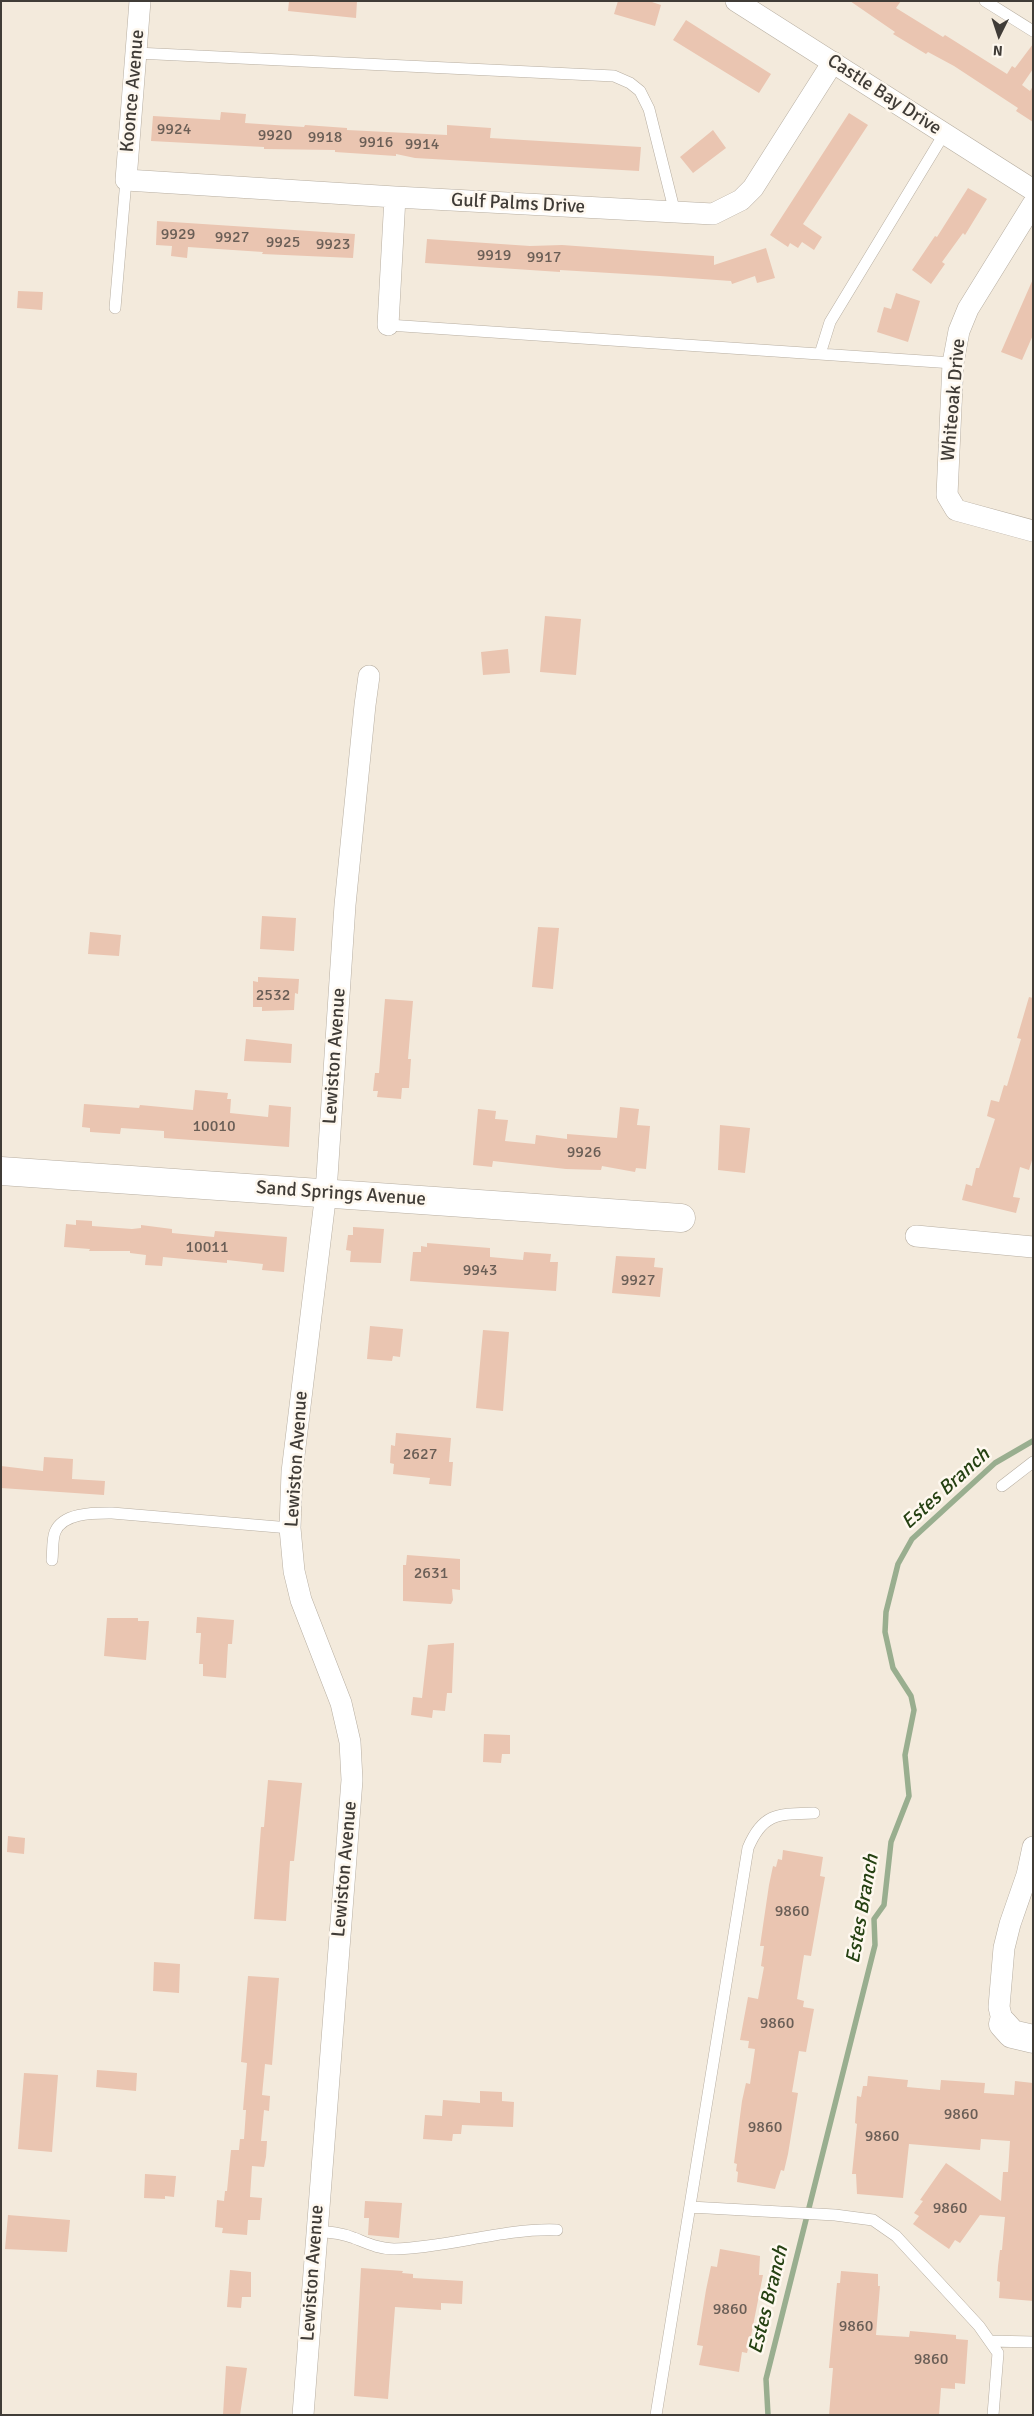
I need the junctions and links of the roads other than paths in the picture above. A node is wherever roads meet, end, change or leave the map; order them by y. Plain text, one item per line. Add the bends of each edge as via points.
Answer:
1 (140, 1) edge
2 (736, 1) edge
3 (984, 1) edge
4 (1033, 31) edge
5 (136, 53) junction
6 (833, 62) junction
7 (944, 134) junction
8 (126, 180) junction
9 (1033, 190) edge
10 (395, 197) junction
11 (1033, 204) edge
12 (675, 213) junction
13 (115, 308) dead end
14 (388, 325) joint
15 (820, 354) junction
16 (953, 363) junction
17 (1033, 531) edge
18 (369, 676) dead end
19 (1, 1171) edge
20 (326, 1192) junction
21 (681, 1218) dead end
22 (916, 1236) dead end
23 (1033, 1247) edge
24 (1033, 1462) edge
25 (1002, 1486) dead end
26 (290, 1528) junction
27 (52, 1560) dead end
28 (814, 1813) dead end
29 (1033, 1847) edge
30 (1026, 1901) edge
31 (1003, 2024) joint
32 (1033, 2039) edge
33 (690, 2207) junction
34 (316, 2230) junction
35 (556, 2230) dead end
36 (990, 2341) junction
37 (1033, 2342) edge
38 (302, 2415) edge
39 (656, 2415) edge
40 (993, 2415) edge

1 - 5 street, Koonce Avenue
2 - 6 street, Castle Bay Drive
3 - 4 lane
5 - 8 street, Koonce Avenue
5 - 12 lane via 614,76 640,91 649,108
6 - 7 street, Castle Bay Drive
6 - 12 street, Gulf Palms Drive via 753,188 741,200 713,214
7 - 9 street, Castle Bay Drive
7 - 15 lane via 830,322
8 - 10 street, Gulf Palms Drive
8 - 13 lane
10 - 12 street, Gulf Palms Drive
10 - 14 street
11 - 16 street, Whiteoak Drive via 968,309 959,331
14 - 15 lane
15 - 16 lane
16 - 17 street, Whiteoak Drive via 947,495 956,510
18 - 20 street, Lewiston Avenue via 345,905
19 - 20 street, Sand Springs Avenue
20 - 21 street, Sand Springs Avenue
20 - 26 street, Lewiston Avenue via 292,1472
22 - 23 street
24 - 25 lane
26 - 27 lane via 112,1513 86,1514 64,1522 55,1532
26 - 34 street, Lewiston Avenue via 294,1571 301,1600 341,1703 350,1742 352,1780
28 - 33 lane via 784,1814 765,1822 755,1830 748,1848
29 - 30 street
30 - 31 street via 1004,1948 999,2007
31 - 32 street via 1012,2034
33 - 36 lane via 873,2220 896,2236
33 - 39 lane
34 - 35 lane via 391,2249 473,2240 529,2229
34 - 38 street, Lewiston Avenue
36 - 37 lane
36 - 40 lane via 998,2353

